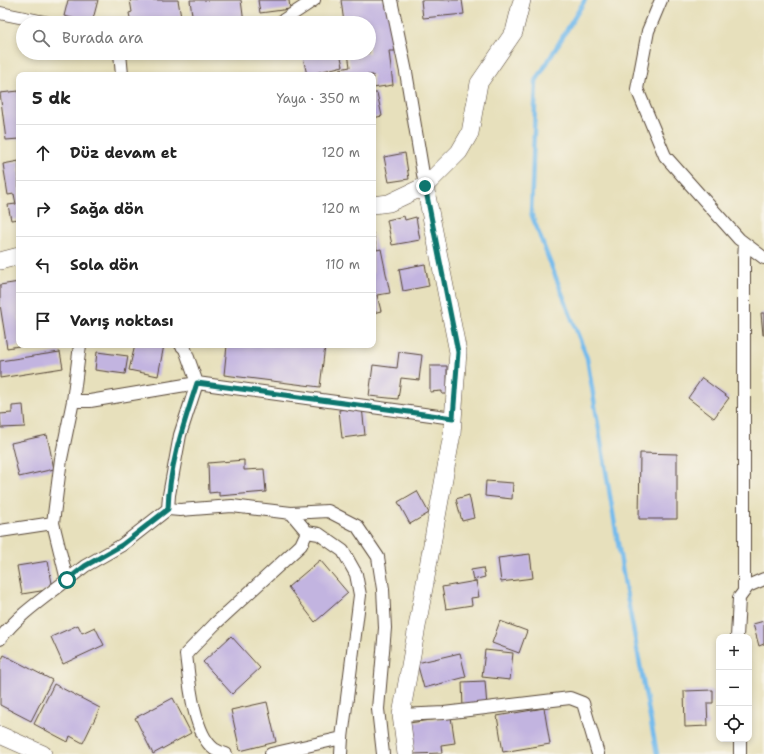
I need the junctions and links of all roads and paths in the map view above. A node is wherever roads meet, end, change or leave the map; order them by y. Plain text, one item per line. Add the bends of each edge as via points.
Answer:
1 (314, 0) edge
2 (391, 0) edge
3 (522, 0) edge
4 (661, 0) edge
5 (0, 13) edge
6 (16, 16) edge
7 (290, 16) edge
8 (121, 60) edge
9 (122, 72) edge
10 (425, 186) junction
11 (376, 204) edge
12 (745, 244) junction
13 (16, 257) edge
14 (764, 258) edge
15 (0, 261) edge
16 (80, 348) edge
17 (184, 348) edge
18 (197, 383) junction
19 (73, 400) junction
20 (453, 418) junction
21 (168, 509) junction
22 (291, 514) junction
23 (53, 523) junction
24 (0, 531) edge
25 (307, 532) junction
26 (764, 579) edge
27 (67, 580) junction
28 (744, 591) junction
29 (738, 634) edge
30 (0, 639) edge
31 (401, 715) junction
32 (0, 735) edge
33 (342, 738) junction
34 (740, 742) edge
35 (43, 754) edge
36 (226, 754) edge
37 (271, 754) edge
38 (341, 754) edge
39 (383, 754) edge
40 (406, 754) edge
41 (598, 754) edge
42 (740, 754) edge

1 - 7 street
2 - 10 street
3 - 10 street via 514,32 479,83 470,133 459,152
4 - 12 street via 648,31 637,88 665,156
5 - 6 street
8 - 9 street
10 - 11 street via 389,203
10 - 20 street via 458,352
12 - 14 street
12 - 28 street
13 - 15 street
16 - 19 street
17 - 18 street
18 - 19 street via 90,402
18 - 20 street
18 - 21 street via 180,435 168,496
19 - 23 street via 61,459
20 - 31 street
21 - 22 street via 232,506
21 - 27 street via 122,545 85,566
22 - 25 street
22 - 39 street via 328,511 357,526 378,557 385,628 378,709
23 - 24 street
23 - 27 street
25 - 33 street via 319,534 343,551 356,574 360,595
25 - 36 street via 301,545 186,654 191,700 205,739 215,750
26 - 28 street via 748,586
27 - 30 street via 8,628
28 - 29 street via 739,598
31 - 40 street
31 - 41 street via 451,712 570,698 583,703
32 - 35 street
33 - 37 street
33 - 38 street
34 - 42 street

